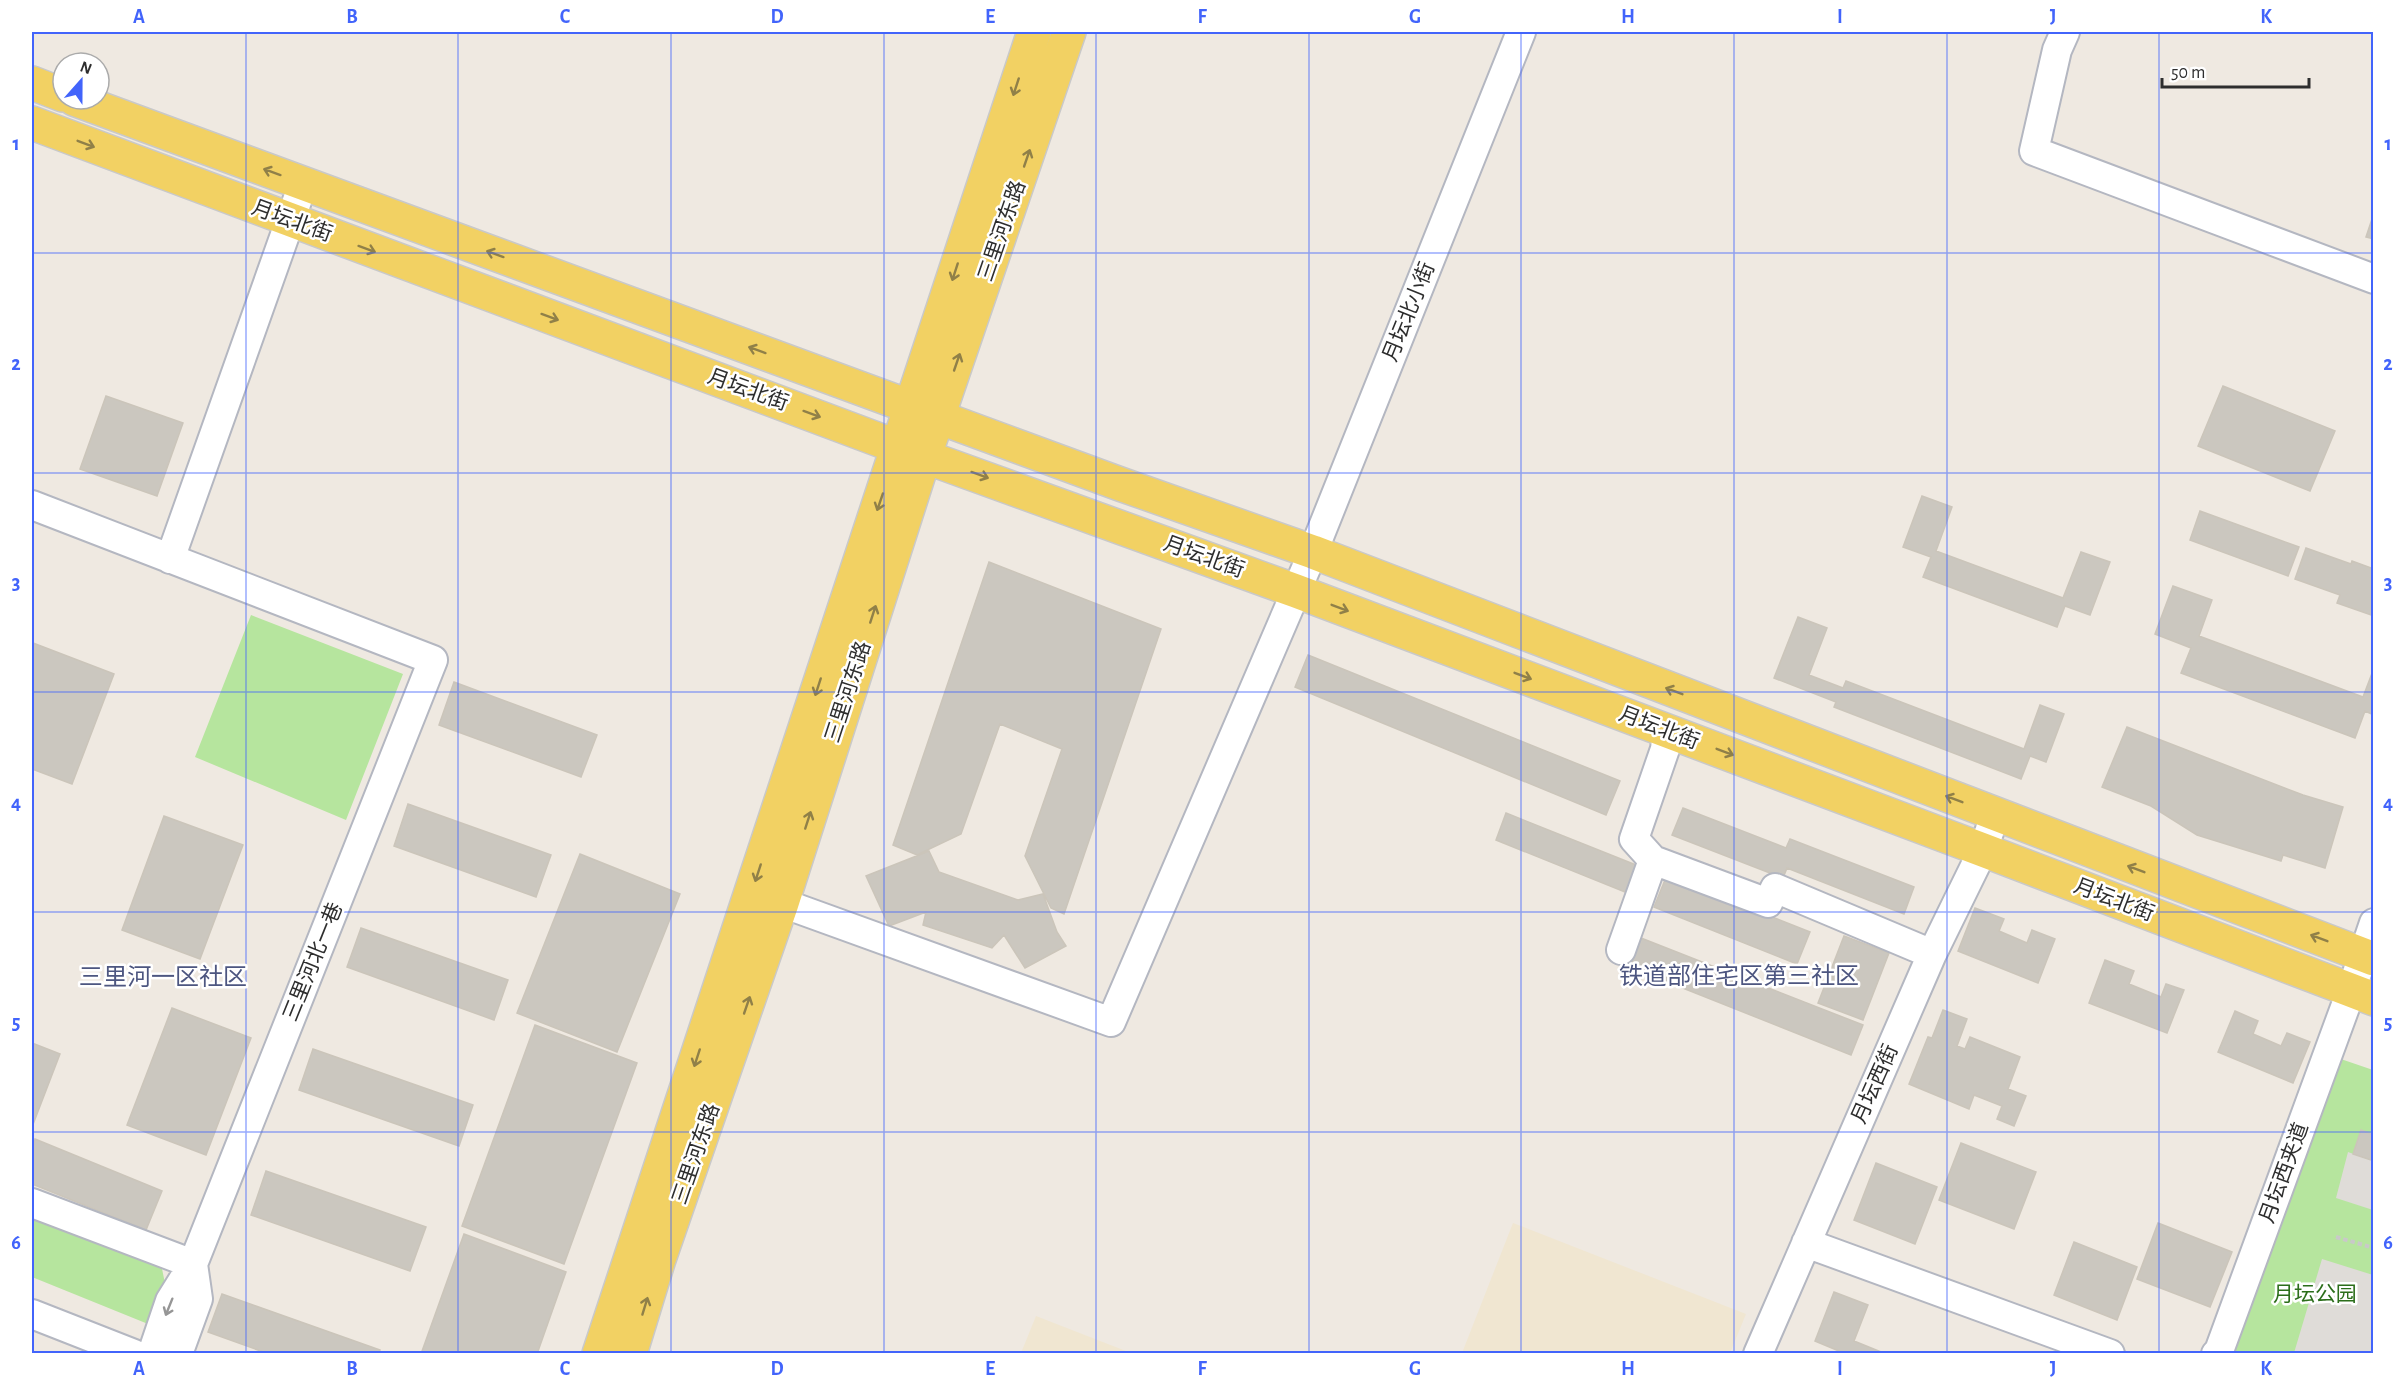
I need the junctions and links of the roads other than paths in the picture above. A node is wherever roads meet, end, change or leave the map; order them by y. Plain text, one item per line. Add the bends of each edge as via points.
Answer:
1 (1034, 32) edge
2 (1069, 32) edge
3 (1521, 32) edge
4 (2065, 32) edge
5 (32, 83) edge
6 (51, 90) edge
7 (106, 111) edge
8 (32, 123) edge
9 (303, 184) junction
10 (290, 220) junction
11 (2373, 279) edge
12 (924, 412) junction
13 (912, 451) junction
14 (32, 505) edge
15 (1314, 552) junction
16 (170, 559) junction
17 (1296, 591) junction
18 (1667, 731) junction
19 (1995, 815) junction
20 (1983, 850) junction
21 (1653, 860) junction
22 (782, 903) junction
23 (2373, 923) edge
24 (1621, 950) dead end
25 (1932, 954) junction
26 (2368, 957) edge
27 (2362, 995) edge
28 (32, 1203) edge
29 (1806, 1243) junction
30 (192, 1264) junction
31 (32, 1314) edge
32 (134, 1353) edge
33 (152, 1353) edge
34 (178, 1353) edge
35 (599, 1353) edge
36 (630, 1353) edge
37 (1758, 1353) edge
38 (2110, 1353) edge
39 (2216, 1353) edge

1 -> 12 main road, 三里河东路
12 -> 2 main road, 三里河东路
3 - 15 street, 月坛北小街
4 - 11 street via 2057,50 2034,151
5 - 6 main road
9 -> 7 main road, 月坛北街
8 -> 10 main road, 月坛北街
9 - 10 street
12 -> 9 main road, 月坛北街
10 -> 13 main road, 月坛北街
10 - 16 street
12 - 13 main road, 三里河东路
12 - 15 main road, 月坛北街
13 -> 17 main road, 月坛北街
22 -> 13 main road, 三里河东路
13 -> 35 main road, 三里河东路 via 840,617
14 - 16 street
15 - 17 street, 月坛北小街
19 -> 15 main road, 月坛北街
16 - 30 street, 三里河北一巷 via 433,660
17 -> 18 main road, 月坛北街
17 - 22 street, 月坛北小街 via 1111,1022
18 -> 20 main road, 月坛北街
18 - 21 street via 1665,749 1634,839
19 - 20 street, 月坛西街
26 -> 19 main road, 月坛北街
20 - 25 street, 月坛西街
20 - 27 main road, 月坛北街
21 - 24 street
21 - 25 street via 1768,903 1775,888
36 -> 22 main road, 三里河东路
23 - 26 street, 月坛西夹道
25 - 29 street, 月坛西街
26 - 27 street, 月坛西夹道
27 - 39 street, 月坛西夹道
28 - 30 street
29 - 37 street, 月坛西街
29 - 38 street
30 -> 33 street, 三里河北一巷 via 170,1301
30 - 34 street via 198,1299
31 - 32 street

